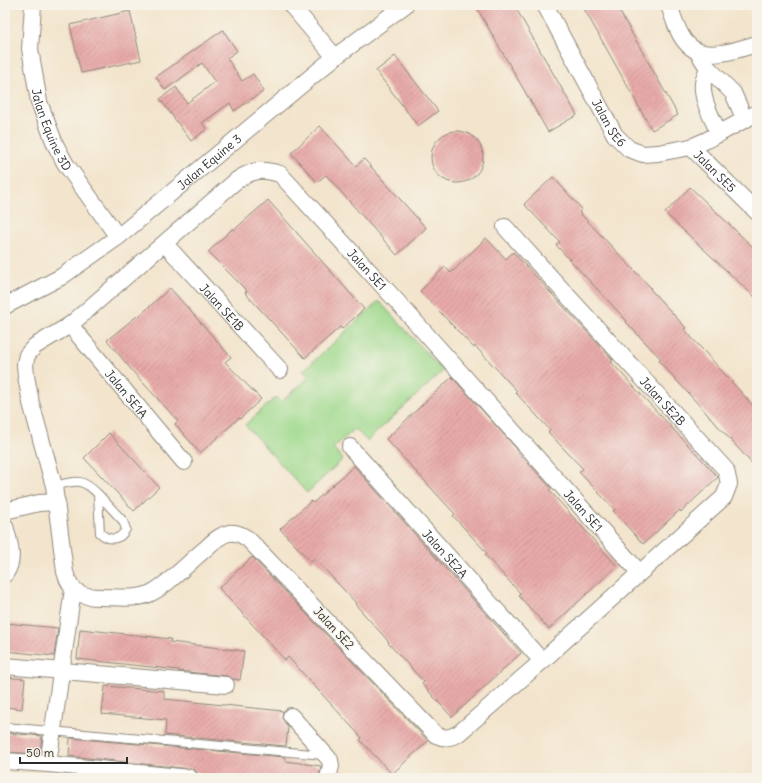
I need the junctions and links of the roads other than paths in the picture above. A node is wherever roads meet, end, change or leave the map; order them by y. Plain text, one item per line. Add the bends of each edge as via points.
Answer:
1 (32, 5) edge
2 (291, 5) edge
3 (405, 5) edge
4 (545, 5) edge
5 (669, 5) edge
6 (757, 44) edge
7 (697, 51) junction
8 (335, 57) junction
9 (708, 68) junction
10 (751, 116) edge
11 (719, 134) junction
12 (691, 147) junction
13 (757, 212) edge
14 (505, 227) dead end
15 (118, 237) junction
16 (165, 244) junction
17 (5, 306) edge
18 (65, 328) junction
19 (280, 370) dead end
20 (350, 447) dead end
21 (184, 462) dead end
22 (55, 494) junction
23 (98, 494) junction
24 (5, 511) edge
25 (5, 526) edge
26 (639, 572) junction
27 (5, 574) edge
28 (73, 589) junction
29 (542, 661) junction
30 (5, 666) edge
31 (62, 671) junction
32 (226, 685) dead end
33 (291, 716) dead end
34 (5, 727) edge
35 (53, 732) junction
36 (325, 755) junction
37 (5, 761) edge
38 (48, 764) junction
39 (190, 778) edge
40 (328, 778) edge

1 - 15 street, Jalan Equine 3D via 30,49 39,102 65,163
2 - 8 street
3 - 8 street, Jalan Equine 3
4 - 12 street, Jalan SE6 via 615,135 629,150 643,154
5 - 7 street via 683,39 690,48
6 - 7 street via 722,53
7 - 9 street
8 - 15 street, Jalan Equine 3
9 - 10 street
9 - 11 street via 703,91
10 - 11 street, Jalan SE6
11 - 12 street, Jalan SE6
12 - 13 street, Jalan SE5
14 - 26 street, Jalan SE2B via 726,470 729,484 724,496
15 - 17 street, Jalan Equine 3 via 61,277
16 - 18 street, Jalan SE1
16 - 19 street, Jalan SE1B
16 - 26 street, Jalan SE1 via 237,180 250,172 266,170 280,174
18 - 21 street, Jalan SE1A
18 - 22 street, Jalan SE1 via 35,346 27,355 25,364 31,403
20 - 29 street, Jalan SE2A
22 - 23 lane via 79,481 89,485
22 - 24 street via 39,503
22 - 28 street via 65,572
23 - 23 lane via 100,533 111,539 121,535 126,529 123,521
25 - 27 street via 11,558 10,568
26 - 29 street, Jalan SE2
28 - 29 street, Jalan SE2 via 89,597 147,595 162,587 216,539 227,533 239,533 248,539 429,728 443,739 459,733
28 - 31 street
30 - 31 street
31 - 32 street
31 - 35 street
33 - 36 street
34 - 35 lane
35 - 36 lane
35 - 38 street
36 - 40 street via 331,763
37 - 38 street
38 - 39 street

